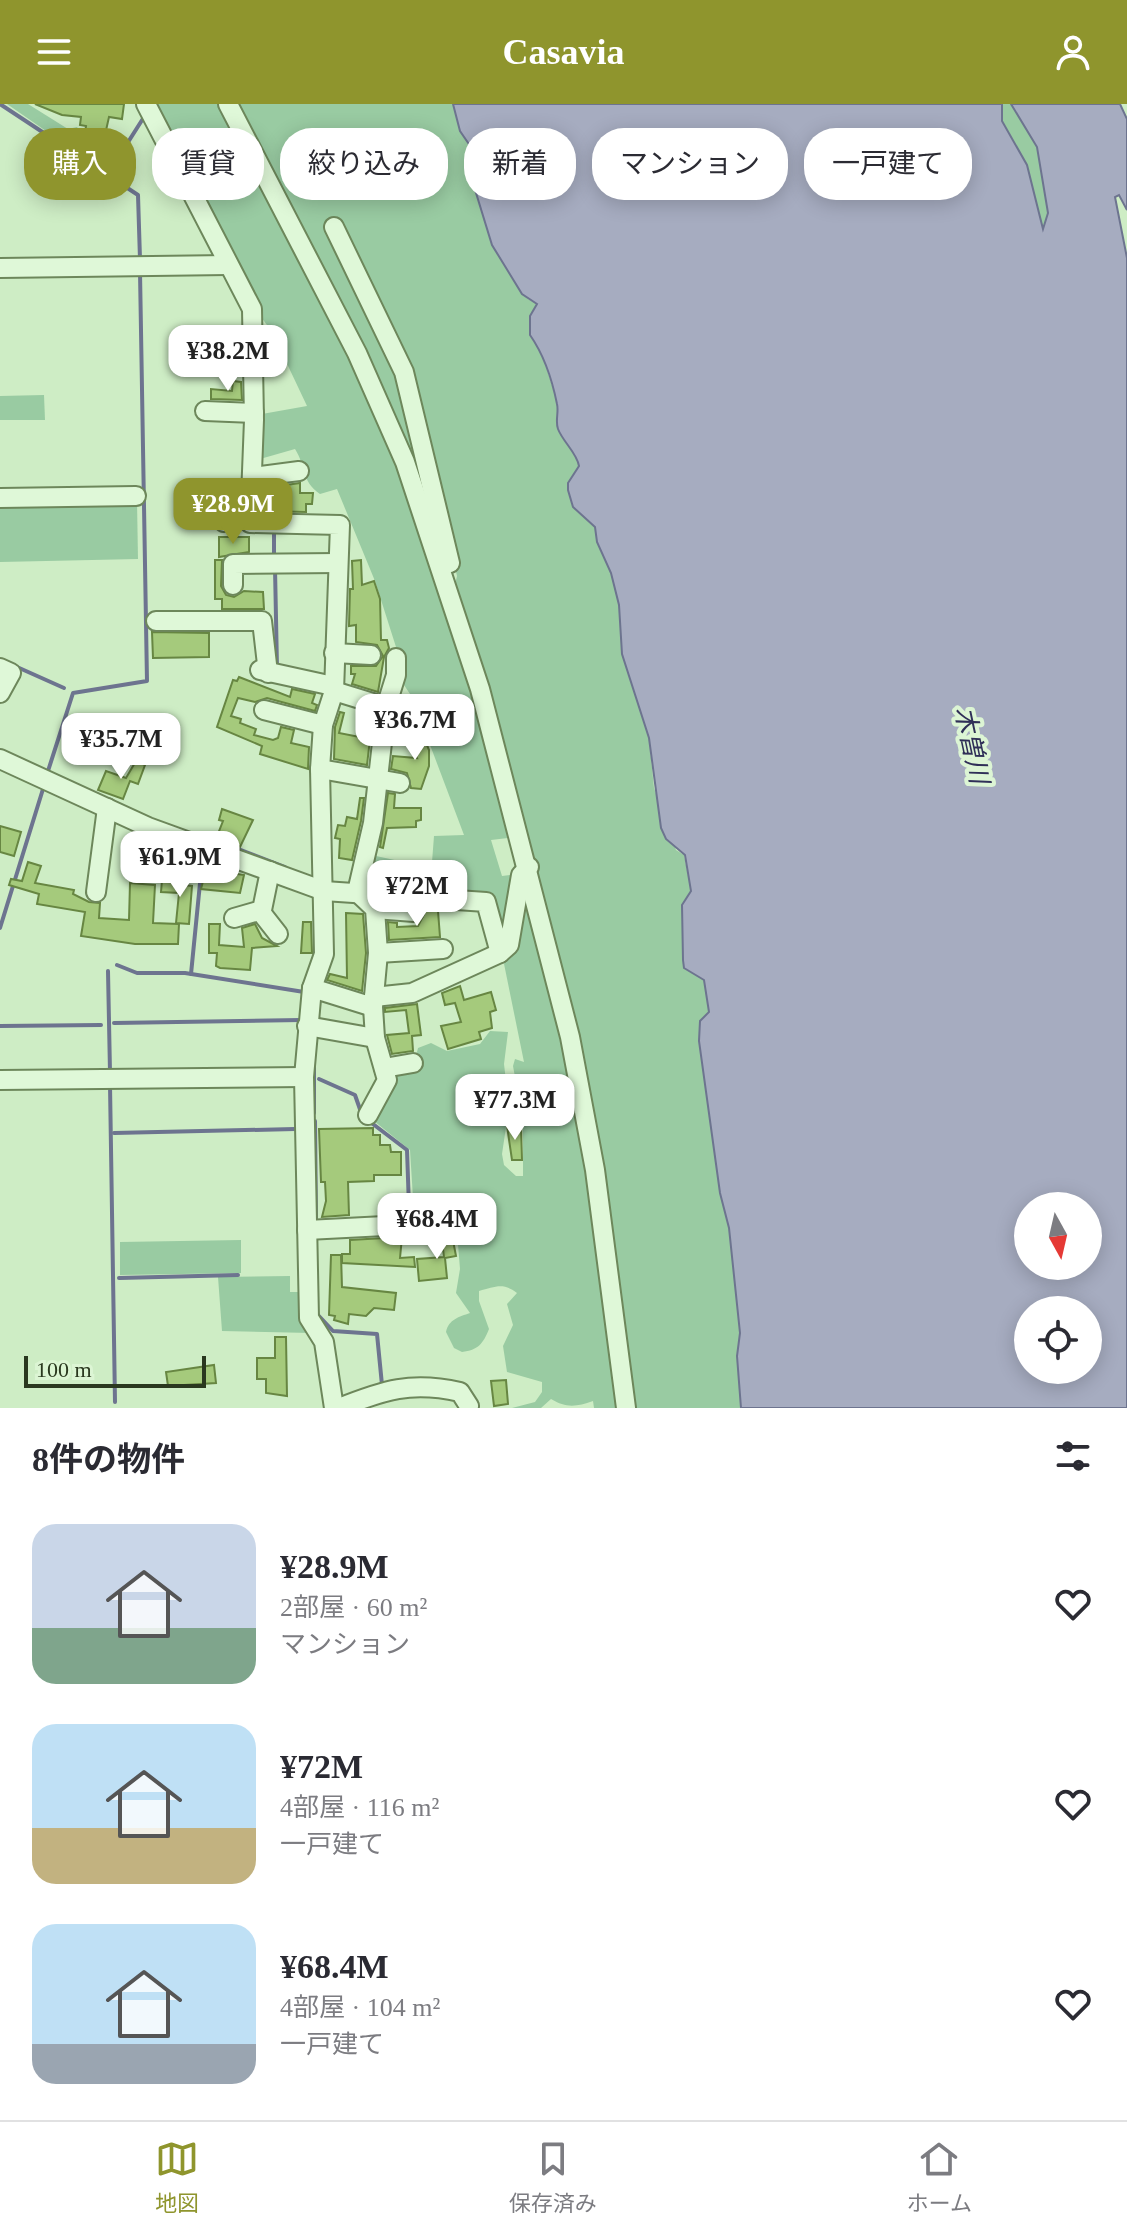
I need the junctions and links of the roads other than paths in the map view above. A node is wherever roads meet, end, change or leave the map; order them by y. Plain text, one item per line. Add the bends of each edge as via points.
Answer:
1 (146, 104) edge
2 (228, 104) edge
3 (334, 227) dead end
4 (228, 265) junction
5 (0, 268) edge
6 (205, 411) dead end
7 (254, 413) junction
8 (299, 471) dead end
9 (252, 477) junction
10 (136, 496) dead end
11 (0, 498) edge
12 (251, 507) junction
13 (224, 522) dead end
14 (338, 563) junction
15 (445, 581) junction
16 (233, 585) dead end
17 (156, 621) dead end
18 (334, 653) junction
19 (371, 655) dead end
20 (396, 658) dead end
21 (0, 668) edge
22 (334, 688) junction
23 (0, 693) edge
24 (386, 707) junction
25 (264, 710) dead end
26 (323, 725) junction
27 (0, 759) edge
28 (320, 769) junction
29 (378, 780) junction
30 (400, 783) dead end
31 (107, 808) junction
32 (529, 867) junction
33 (270, 871) junction
34 (324, 891) junction
35 (96, 892) dead end
36 (357, 892) junction
37 (375, 909) junction
38 (260, 911) junction
39 (414, 912) dead end
40 (234, 918) dead end
41 (278, 934) dead end
42 (443, 949) dead end
43 (378, 953) junction
44 (500, 953) junction
45 (312, 988) junction
46 (374, 1002) junction
47 (307, 1026) junction
48 (375, 1038) junction
49 (413, 1063) dead end
50 (384, 1068) junction
51 (304, 1077) junction
52 (0, 1080) edge
53 (368, 1115) dead end
54 (404, 1225) dead end
55 (307, 1230) junction
56 (469, 1406) dead end
57 (336, 1408) edge
58 (626, 1408) edge

1 - 4 street
2 - 15 street via 363,367 405,462
3 - 15 street via 404,372 453,577
4 - 5 street
4 - 7 street via 252,309
6 - 7 street
7 - 9 street
8 - 9 street
9 - 12 street
10 - 11 street
12 - 13 street via 225,508
12 - 14 street via 250,523 340,525
14 - 16 street via 233,564
14 - 18 street
15 - 32 street
17 - 22 street via 262,621 264,671
18 - 19 street
18 - 22 street
20 - 24 street
21 - 23 street via 11,673
22 - 24 street
22 - 26 street
24 - 29 street
25 - 26 street
26 - 28 street
27 - 31 street
28 - 29 street
28 - 34 street
29 - 30 street
29 - 36 street
31 - 33 street
31 - 35 street
32 - 44 street via 521,875 509,945
32 - 58 street via 595,1170
33 - 34 street
33 - 38 street
34 - 36 street
34 - 45 street via 324,954
36 - 37 street
36 - 44 street via 486,902
37 - 39 street
37 - 43 street
38 - 40 street
38 - 41 street
42 - 43 street
43 - 46 street
44 - 46 street via 412,993
45 - 46 street
45 - 47 street
46 - 48 street
47 - 48 street
47 - 51 street
48 - 50 street
49 - 50 street
50 - 53 street via 386,1083
51 - 52 street
51 - 55 street
54 - 55 street
55 - 57 street via 309,1318 324,1342
56 - 57 street via 460,1392 430,1385 386,1389

